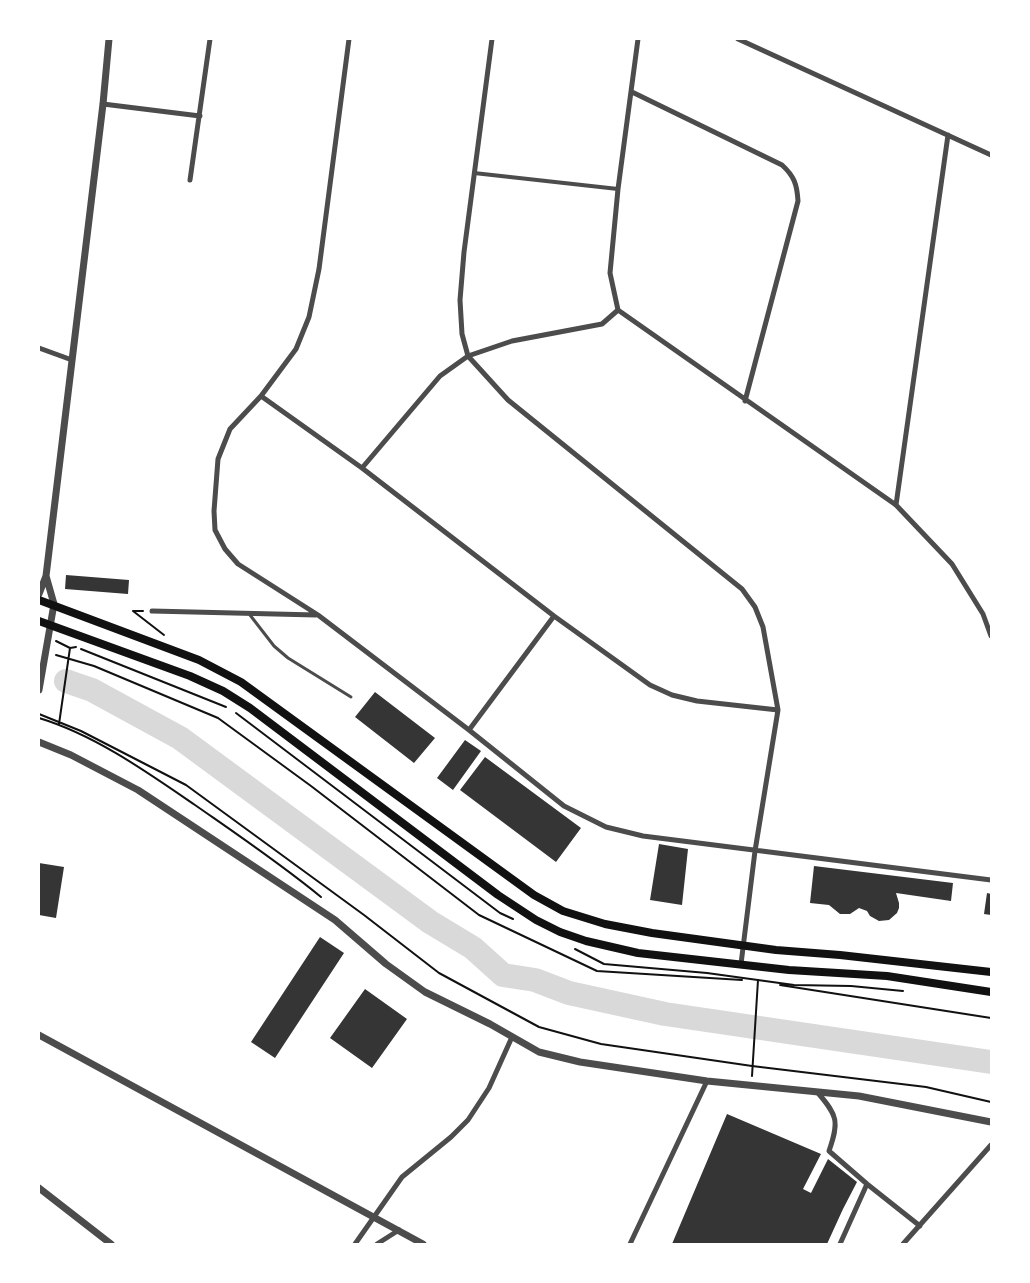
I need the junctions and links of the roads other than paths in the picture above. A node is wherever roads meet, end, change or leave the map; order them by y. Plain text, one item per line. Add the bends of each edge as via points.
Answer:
1 (109, 39) edge
2 (210, 39) edge
3 (349, 39) edge
4 (492, 39) edge
5 (638, 39) edge
6 (738, 39) edge
7 (632, 92) junction
8 (103, 104) junction
9 (200, 116) junction
10 (948, 135) junction
11 (991, 155) edge
12 (474, 173) junction
13 (190, 180) dead end
14 (618, 189) junction
15 (618, 310) junction
16 (39, 348) edge
17 (468, 356) junction
18 (72, 360) junction
19 (261, 396) junction
20 (746, 401) junction
21 (362, 468) junction
22 (896, 506) junction
23 (46, 576) junction
24 (39, 594) edge
25 (39, 600) edge
26 (54, 604) junction
27 (152, 611) dead end
28 (249, 613) junction
29 (318, 615) junction
30 (554, 616) junction
31 (39, 621) edge
32 (52, 625) junction
33 (991, 636) edge
34 (39, 690) edge
35 (351, 697) dead end
36 (777, 710) junction
37 (468, 730) junction
38 (39, 742) edge
39 (755, 851) junction
40 (991, 880) edge
41 (743, 945) junction
42 (741, 964) junction
43 (991, 972) edge
44 (991, 992) edge
45 (39, 1035) edge
46 (512, 1037) junction
47 (707, 1081) junction
48 (818, 1093) junction
49 (991, 1122) edge
50 (991, 1145) edge
51 (867, 1184) junction
52 (39, 1188) edge
53 (374, 1217) junction
54 (920, 1226) junction
55 (399, 1230) junction
56 (111, 1244) edge
57 (355, 1244) edge
58 (377, 1244) edge
59 (423, 1244) edge
60 (630, 1244) edge
61 (840, 1244) edge
62 (903, 1244) edge

1 - 8 street
2 - 9 street
3 - 19 street via 319,269 309,317 296,349
4 - 12 street
5 - 7 street
6 - 10 street
7 - 14 street
7 - 20 street via 782,165 797,186 798,201
8 - 9 street
8 - 18 street
9 - 13 street
10 - 11 street
10 - 22 street
12 - 14 street
12 - 17 street via 460,300
14 - 15 street via 609,273
15 - 17 street via 602,324 512,340
15 - 20 street
16 - 18 street
17 - 21 street via 440,376
17 - 36 street via 508,400 742,589 755,606 763,627
18 - 23 street
19 - 21 street
19 - 29 street via 231,429 218,459 215,530 238,564
20 - 22 street
21 - 30 street
22 - 33 street via 952,564 983,614
23 - 24 street
23 - 26 street
25 - 26 main road
26 - 32 street
26 - 41 main road via 199,660 241,682 534,896 563,911 652,933
27 - 28 street
28 - 29 street
28 - 35 lane via 288,658
29 - 37 street
30 - 36 street via 650,686 697,701
30 - 37 street
31 - 32 main road
32 - 34 street
32 - 42 main road via 190,676 232,697 498,895 560,932 638,953
36 - 39 street
37 - 39 street via 564,806 606,827 643,836
38 - 46 street via 148,796 335,920 424,992
39 - 40 street
39 - 41 street
41 - 42 street
41 - 43 main road
42 - 44 main road via 887,976
45 - 53 street
46 - 47 street via 539,1052 580,1062
46 - 53 street via 489,1088 468,1120 402,1177
47 - 48 street
47 - 60 street
48 - 49 street via 859,1096
48 - 51 street via 833,1111 836,1131 829,1151
50 - 54 street
51 - 54 street
51 - 61 street
52 - 56 street
53 - 55 street
53 - 57 street
54 - 62 street
55 - 58 street
55 - 59 street

